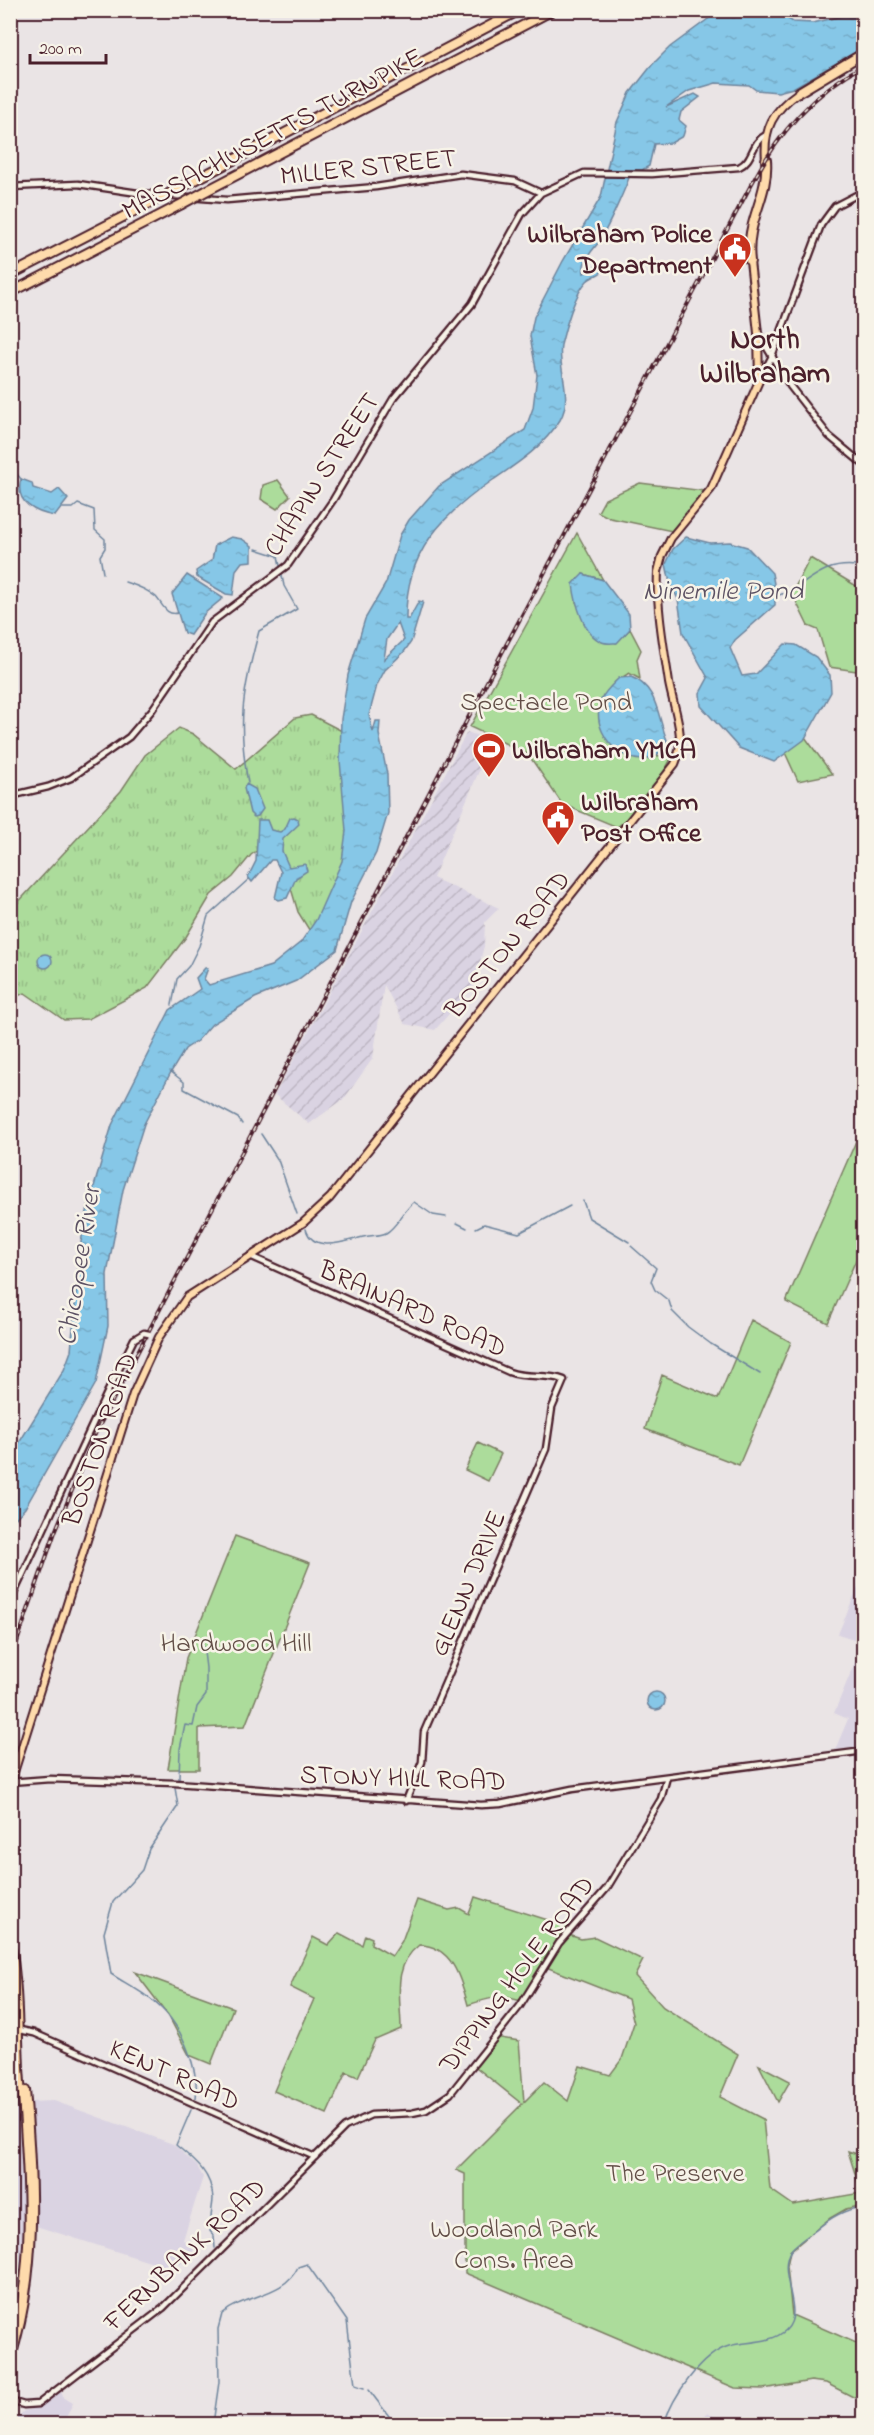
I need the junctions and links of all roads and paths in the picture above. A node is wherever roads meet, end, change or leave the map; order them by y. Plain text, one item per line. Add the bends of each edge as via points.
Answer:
1 (520, 10) edge
2 (553, 10) edge
3 (864, 53) edge
4 (799, 92) joint
5 (766, 139) junction
6 (766, 160) joint
7 (10, 187) edge
8 (864, 191) edge
9 (541, 193) junction
10 (750, 261) joint
11 (10, 275) edge
12 (10, 293) edge
13 (758, 333) junction
14 (772, 356) junction
15 (759, 381) junction
16 (864, 465) edge
17 (10, 796) edge
18 (250, 1256) junction
19 (159, 1337) junction
20 (564, 1380) joint
21 (10, 1602) edge
22 (864, 1751) edge
23 (667, 1777) junction
24 (11, 1783) edge
25 (406, 1801) junction
26 (10, 1936) edge
27 (20, 2030) junction
28 (344, 2128) joint
29 (315, 2157) junction
30 (10, 2349) edge
31 (10, 2363) edge
32 (10, 2402) edge

1 - 11 highway, MASSACHUSETTS TURNPIKE, bridge
2 - 12 highway, MASSACHUSETTS TURNPIKE, bridge
3 - 4 highway
4 - 5 main road via 777,111
5 - 6 main road, BOSTON ROAD
5 - 9 main road via 755,145 747,162 739,167 576,175
6 - 10 highway, BOSTON ROAD via 765,185 750,227
7 - 9 main road, MILLER STREET via 78,184 227,200 376,187 461,174 515,181
8 - 14 main road via 832,209 821,225
9 - 17 main road, CHAPIN STREET via 522,214 472,304 393,399 299,552 280,573 212,622 129,737 71,778
10 - 13 main road, BOSTON ROAD
13 - 14 main road
13 - 15 main road, BOSTON ROAD
14 - 15 main road
14 - 16 main road via 829,435
15 - 18 main road, BOSTON ROAD via 711,489 671,538 659,566 660,612 681,743 672,769 335,1192 303,1223
18 - 19 main road, BOSTON ROAD via 187,1297
18 - 20 main road, BRAINARD ROAD via 515,1374
19 - 21 main road via 147,1334 134,1339
19 - 24 main road, BOSTON ROAD via 130,1402
20 - 25 main road, GLENN DRIVE via 552,1408 546,1449 424,1732 422,1762
22 - 23 main road, STONY HILL ROAD
23 - 25 main road, STONY HILL ROAD via 500,1804
23 - 28 main road, DIPPING HOLE ROAD via 661,1799 607,1888 558,1943 520,2006 450,2094 426,2110 371,2115
24 - 25 main road, STONY HILL ROAD via 60,1779 175,1783
26 - 27 main road
27 - 29 main road, KENT ROAD
27 - 30 main road via 28,2215 20,2312
27 - 31 main road via 33,2218 26,2310
28 - 29 main road, FERNBANK ROAD
29 - 32 main road, FERNBANK ROAD via 163,2308 38,2404

